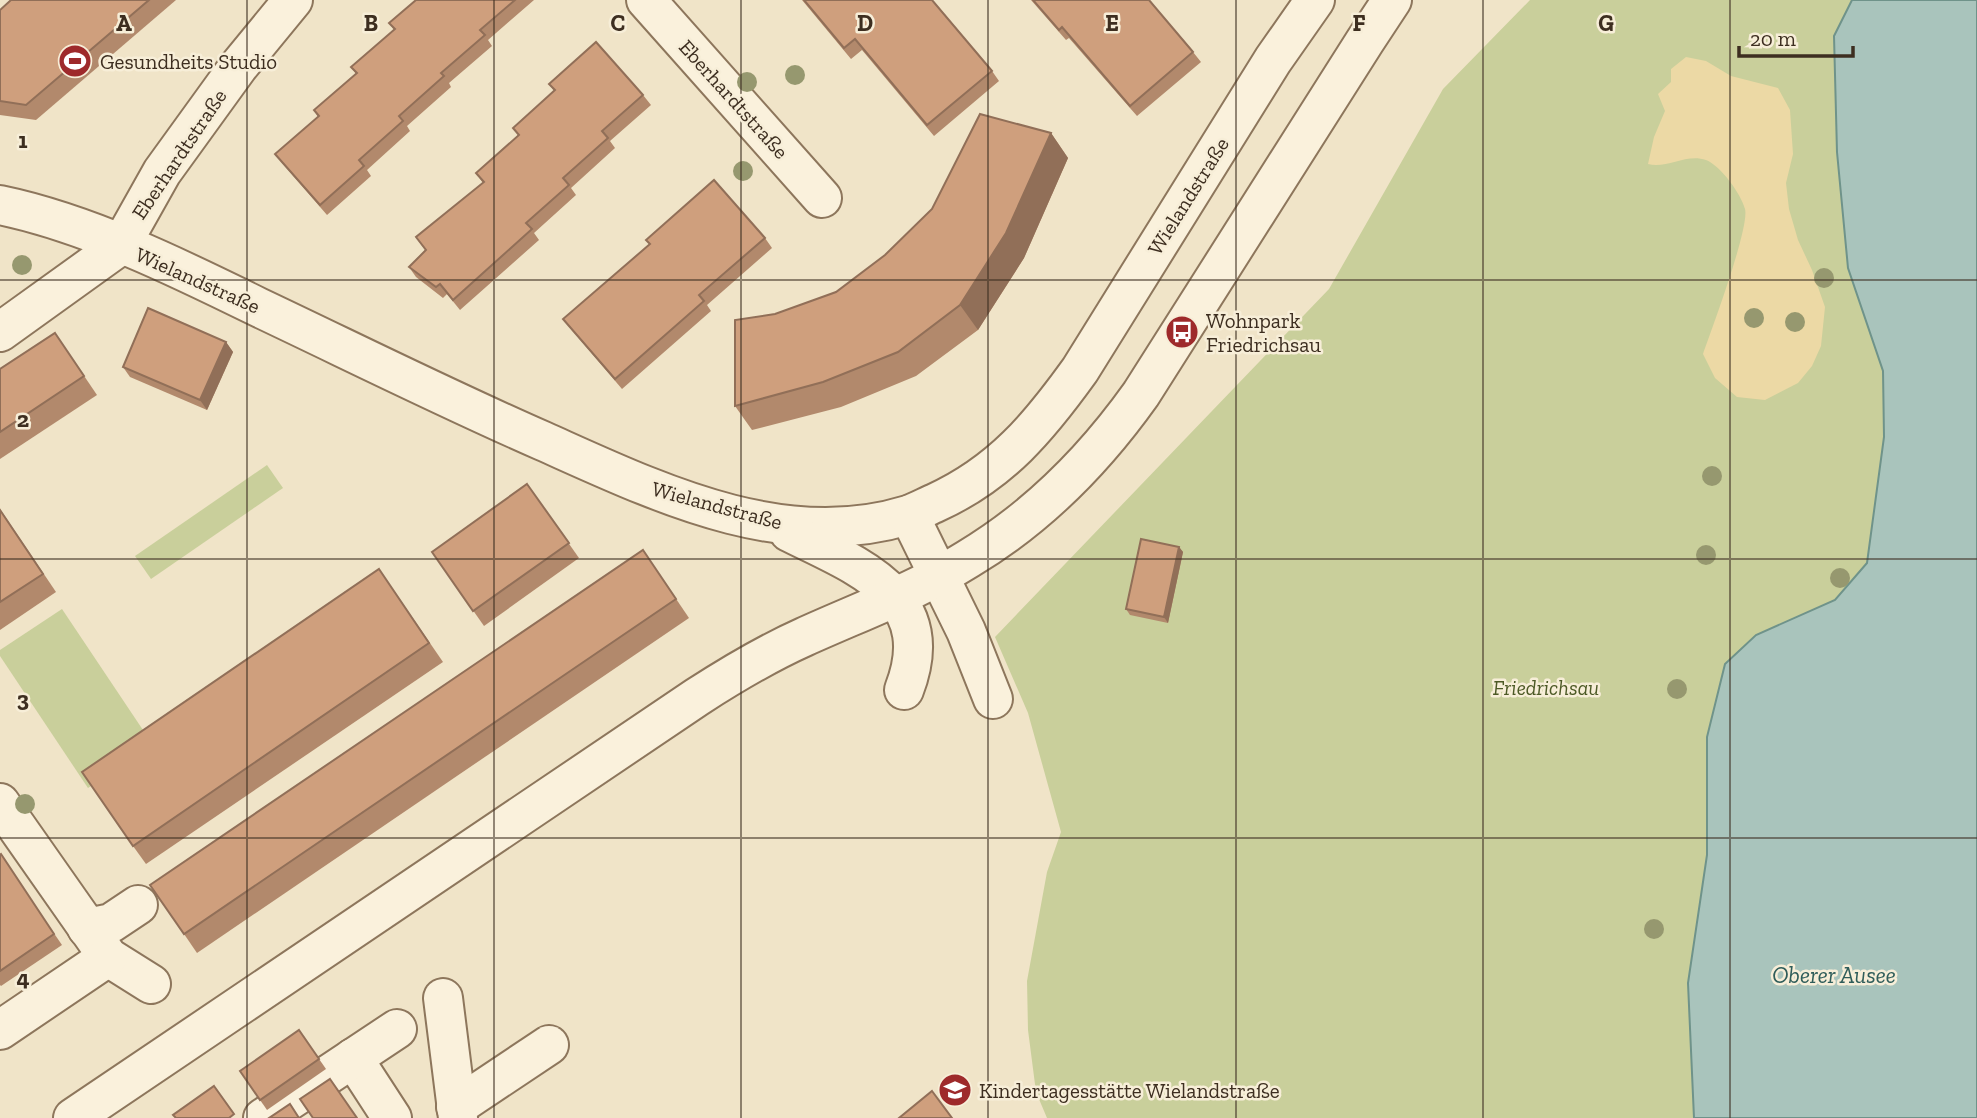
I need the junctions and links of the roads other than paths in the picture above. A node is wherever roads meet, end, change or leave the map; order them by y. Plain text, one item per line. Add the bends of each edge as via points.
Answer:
1 (293, 0) edge
2 (646, 0) edge
3 (1315, 0) edge
4 (1392, 0) edge
5 (1421, 0) edge
6 (822, 198) dead end
7 (0, 205) edge
8 (121, 245) junction
9 (0, 332) edge
10 (771, 523) junction
11 (915, 528) junction
12 (919, 602) junction
13 (904, 690) dead end
14 (993, 699) dead end
15 (0, 803) edge
16 (138, 905) dead end
17 (98, 943) junction
18 (151, 984) dead end
19 (443, 998) dead end
20 (397, 1029) dead end
21 (0, 1030) edge
22 (549, 1045) dead end
23 (353, 1058) junction
24 (457, 1112) edge
25 (73, 1118) edge
26 (112, 1118) edge
27 (263, 1118) edge
28 (392, 1118) edge

1 - 8 street, Eberhardtstraße via 162,172
2 - 6 street, Eberhardtstraße
3 - 11 street, Wielandstraße via 1054,406 1028,438 995,467
4 - 12 street via 1120,424 1036,510
5 - 12 street via 1138,440 1052,527 1001,565
7 - 8 street, Wielandstraße
8 - 9 street
8 - 10 street, Wielandstraße via 626,478 659,492
10 - 11 street, Wielandstraße
10 - 12 street
11 - 12 street
12 - 13 street via 914,655
12 - 14 street via 966,631
12 - 25 street via 771,653 696,697
12 - 26 street via 707,715
15 - 17 street
16 - 17 street via 111,923
17 - 18 street
17 - 21 street
19 - 24 street
20 - 23 street
22 - 24 street
23 - 27 street
23 - 28 street

